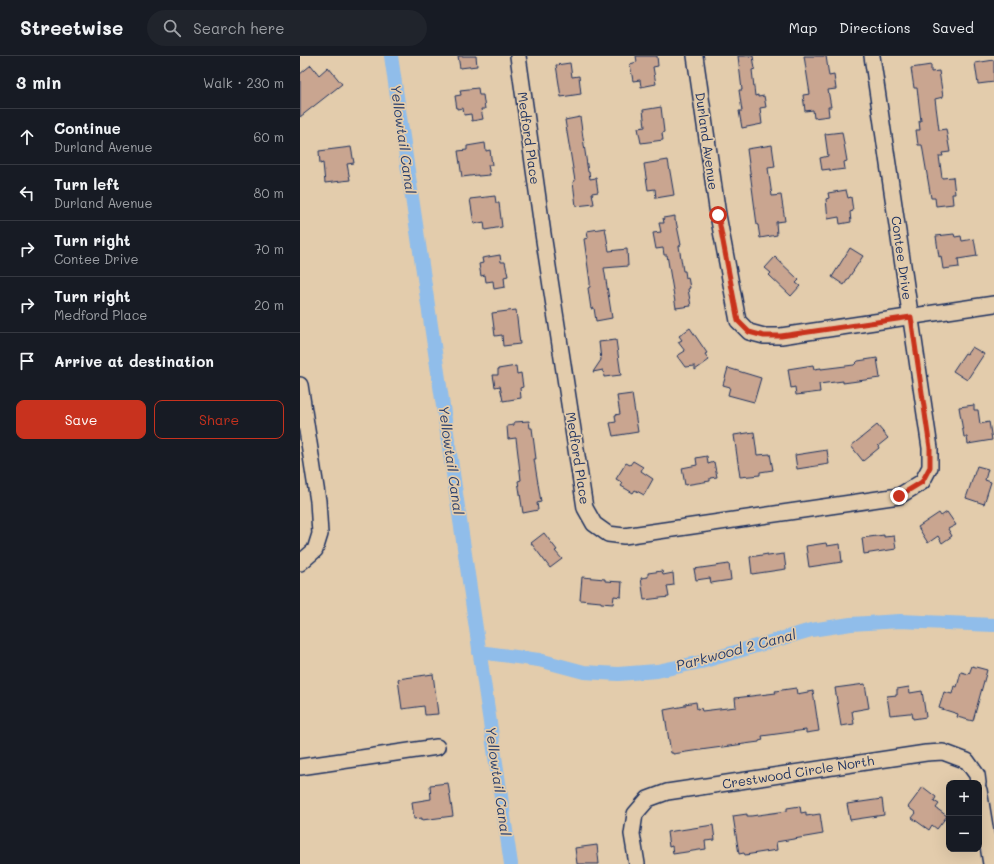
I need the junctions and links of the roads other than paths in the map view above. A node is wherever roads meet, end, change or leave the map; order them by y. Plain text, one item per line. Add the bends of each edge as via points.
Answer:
1 (518, 56) edge
2 (695, 56) edge
3 (872, 56) edge
4 (994, 304) edge
5 (911, 317) junction
6 (300, 384) edge
7 (922, 482) joint
8 (300, 563) edge
9 (437, 747) dead end
10 (300, 767) edge
11 (977, 780) edge
12 (982, 808) edge
13 (637, 864) edge
14 (991, 864) edge

1 - 7 street, Medford Place via 585,508 594,524 608,534 624,536 899,496
2 - 5 street, Durland Avenue via 718,215 738,321 749,332 764,336 781,336
3 - 5 street, Contee Drive
4 - 5 street, Durland Avenue
5 - 7 street, Contee Drive via 930,448 930,467
6 - 8 street via 318,501 320,534 315,550
9 - 10 street
11 - 13 street, Crestwood Circle North via 967,761 943,752 667,792 648,799 635,814 632,834
12 - 14 street

